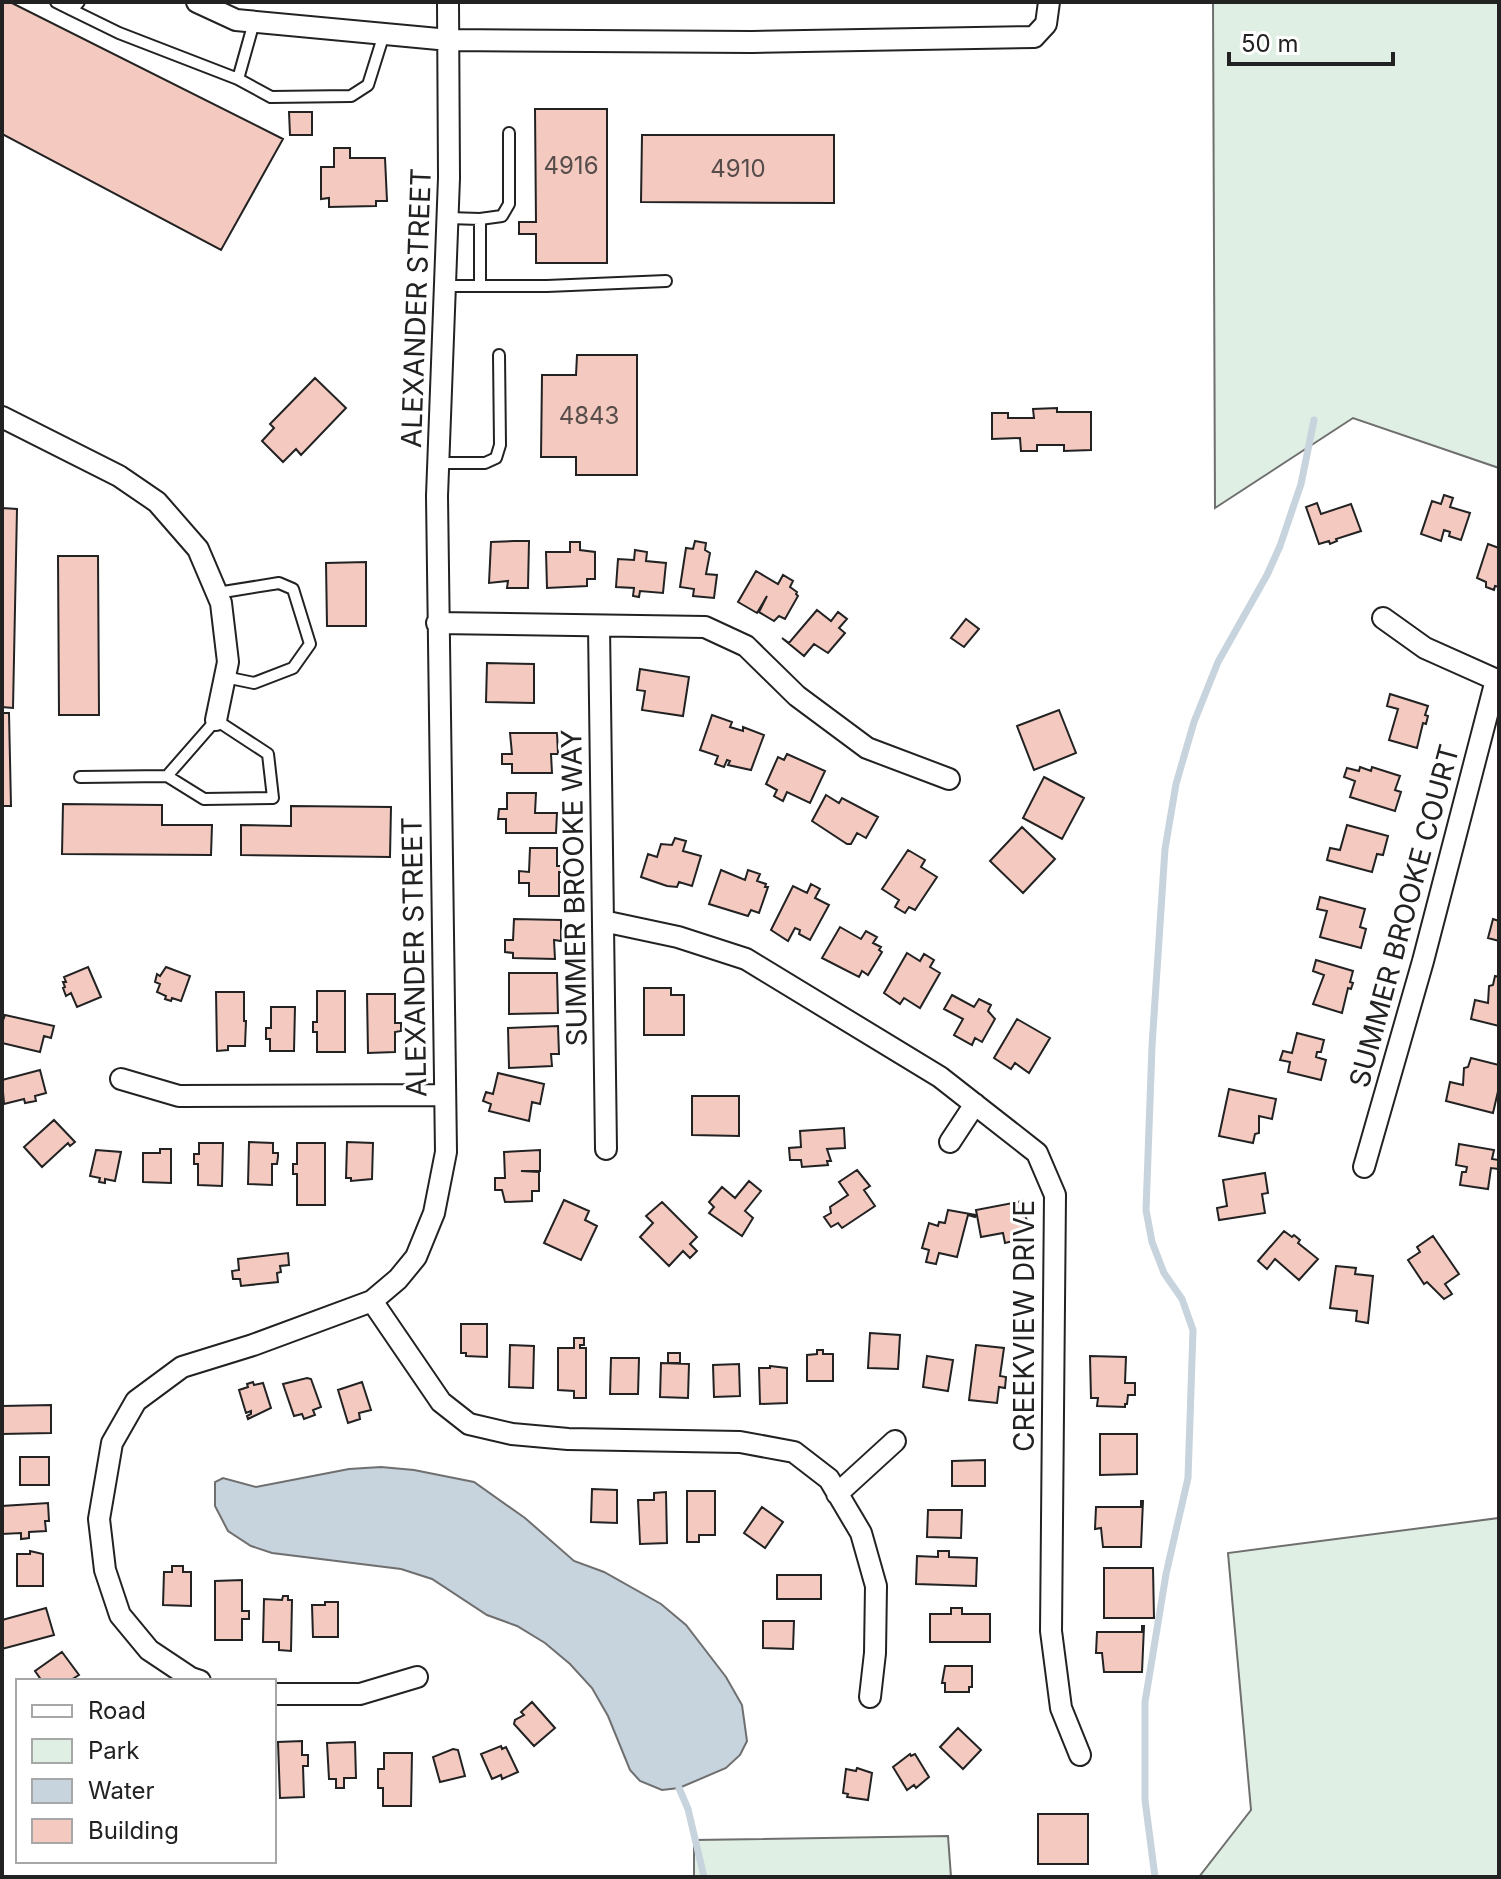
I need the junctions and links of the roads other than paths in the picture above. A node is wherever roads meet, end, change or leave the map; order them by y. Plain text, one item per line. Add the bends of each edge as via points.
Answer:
1 (56, 2) edge
2 (197, 2) edge
3 (448, 2) edge
4 (1049, 2) edge
5 (76, 6) edge
6 (254, 22) junction
7 (384, 34) junction
8 (449, 40) junction
9 (238, 79) junction
10 (509, 133) dead end
11 (448, 218) junction
12 (480, 219) junction
13 (666, 281) dead end
14 (445, 286) junction
15 (480, 286) junction
16 (499, 355) dead end
17 (2, 417) edge
18 (438, 463) junction
19 (217, 593) junction
20 (1383, 618) dead end
21 (437, 623) junction
22 (599, 626) junction
23 (225, 677) junction
24 (1498, 680) edge
25 (216, 720) junction
26 (167, 776) junction
27 (80, 777) dead end
28 (949, 779) dead end
29 (603, 921) junction
30 (121, 1079) dead end
31 (445, 1095) junction
32 (975, 1104) junction
33 (950, 1142) dead end
34 (606, 1149) dead end
35 (1364, 1167) dead end
36 (372, 1301) junction
37 (895, 1441) dead end
38 (837, 1494) junction
39 (417, 1677) dead end
40 (194, 1679) edge
41 (276, 1694) edge
42 (870, 1697) dead end
43 (1080, 1755) dead end

1 - 5 lane
2 - 6 street via 236,20
3 - 8 street, ALEXANDER STREET
4 - 8 street via 1046,24 1034,37
5 - 9 lane via 119,33
6 - 7 street
6 - 9 lane
7 - 8 street
7 - 9 lane via 368,85 351,96 271,97
8 - 11 street, ALEXANDER STREET
10 - 12 lane via 509,204 502,216
11 - 12 lane
11 - 14 street, ALEXANDER STREET
12 - 15 lane
13 - 15 lane
14 - 15 lane
14 - 18 street, ALEXANDER STREET
16 - 18 lane via 496,458 485,463
17 - 19 street via 119,476 157,502 198,549
18 - 21 street, ALEXANDER STREET
19 - 23 street via 228,662
19 - 23 lane via 279,583 293,589 310,644 293,668 254,683
20 - 24 street via 1425,648
21 - 22 street
21 - 31 street, ALEXANDER STREET
22 - 28 street via 705,627 746,646 797,696 867,748
22 - 29 street, SUMMER BROOKE WAY
23 - 25 street
24 - 35 street, SUMMER BROOKE COURT
25 - 26 lane
25 - 26 lane via 268,754 273,798 204,799
26 - 27 lane
29 - 32 street, CREEKVIEW DRIVE via 746,959 940,1077
29 - 34 street, SUMMER BROOKE WAY
30 - 31 street via 179,1096
31 - 36 street, ALEXANDER STREET via 446,1152 434,1213 416,1257
32 - 33 street
32 - 43 street, CREEKVIEW DRIVE via 1037,1153 1055,1195 1051,1631 1061,1708
36 - 38 street via 441,1402 469,1424 568,1439 740,1442 780,1449 794,1452 829,1479
36 - 40 street, ALEXANDER STREET via 182,1367 136,1401 112,1443 99,1519 105,1570 120,1615 149,1650
37 - 38 street
38 - 42 street via 861,1533 876,1586
39 - 41 street via 360,1694

